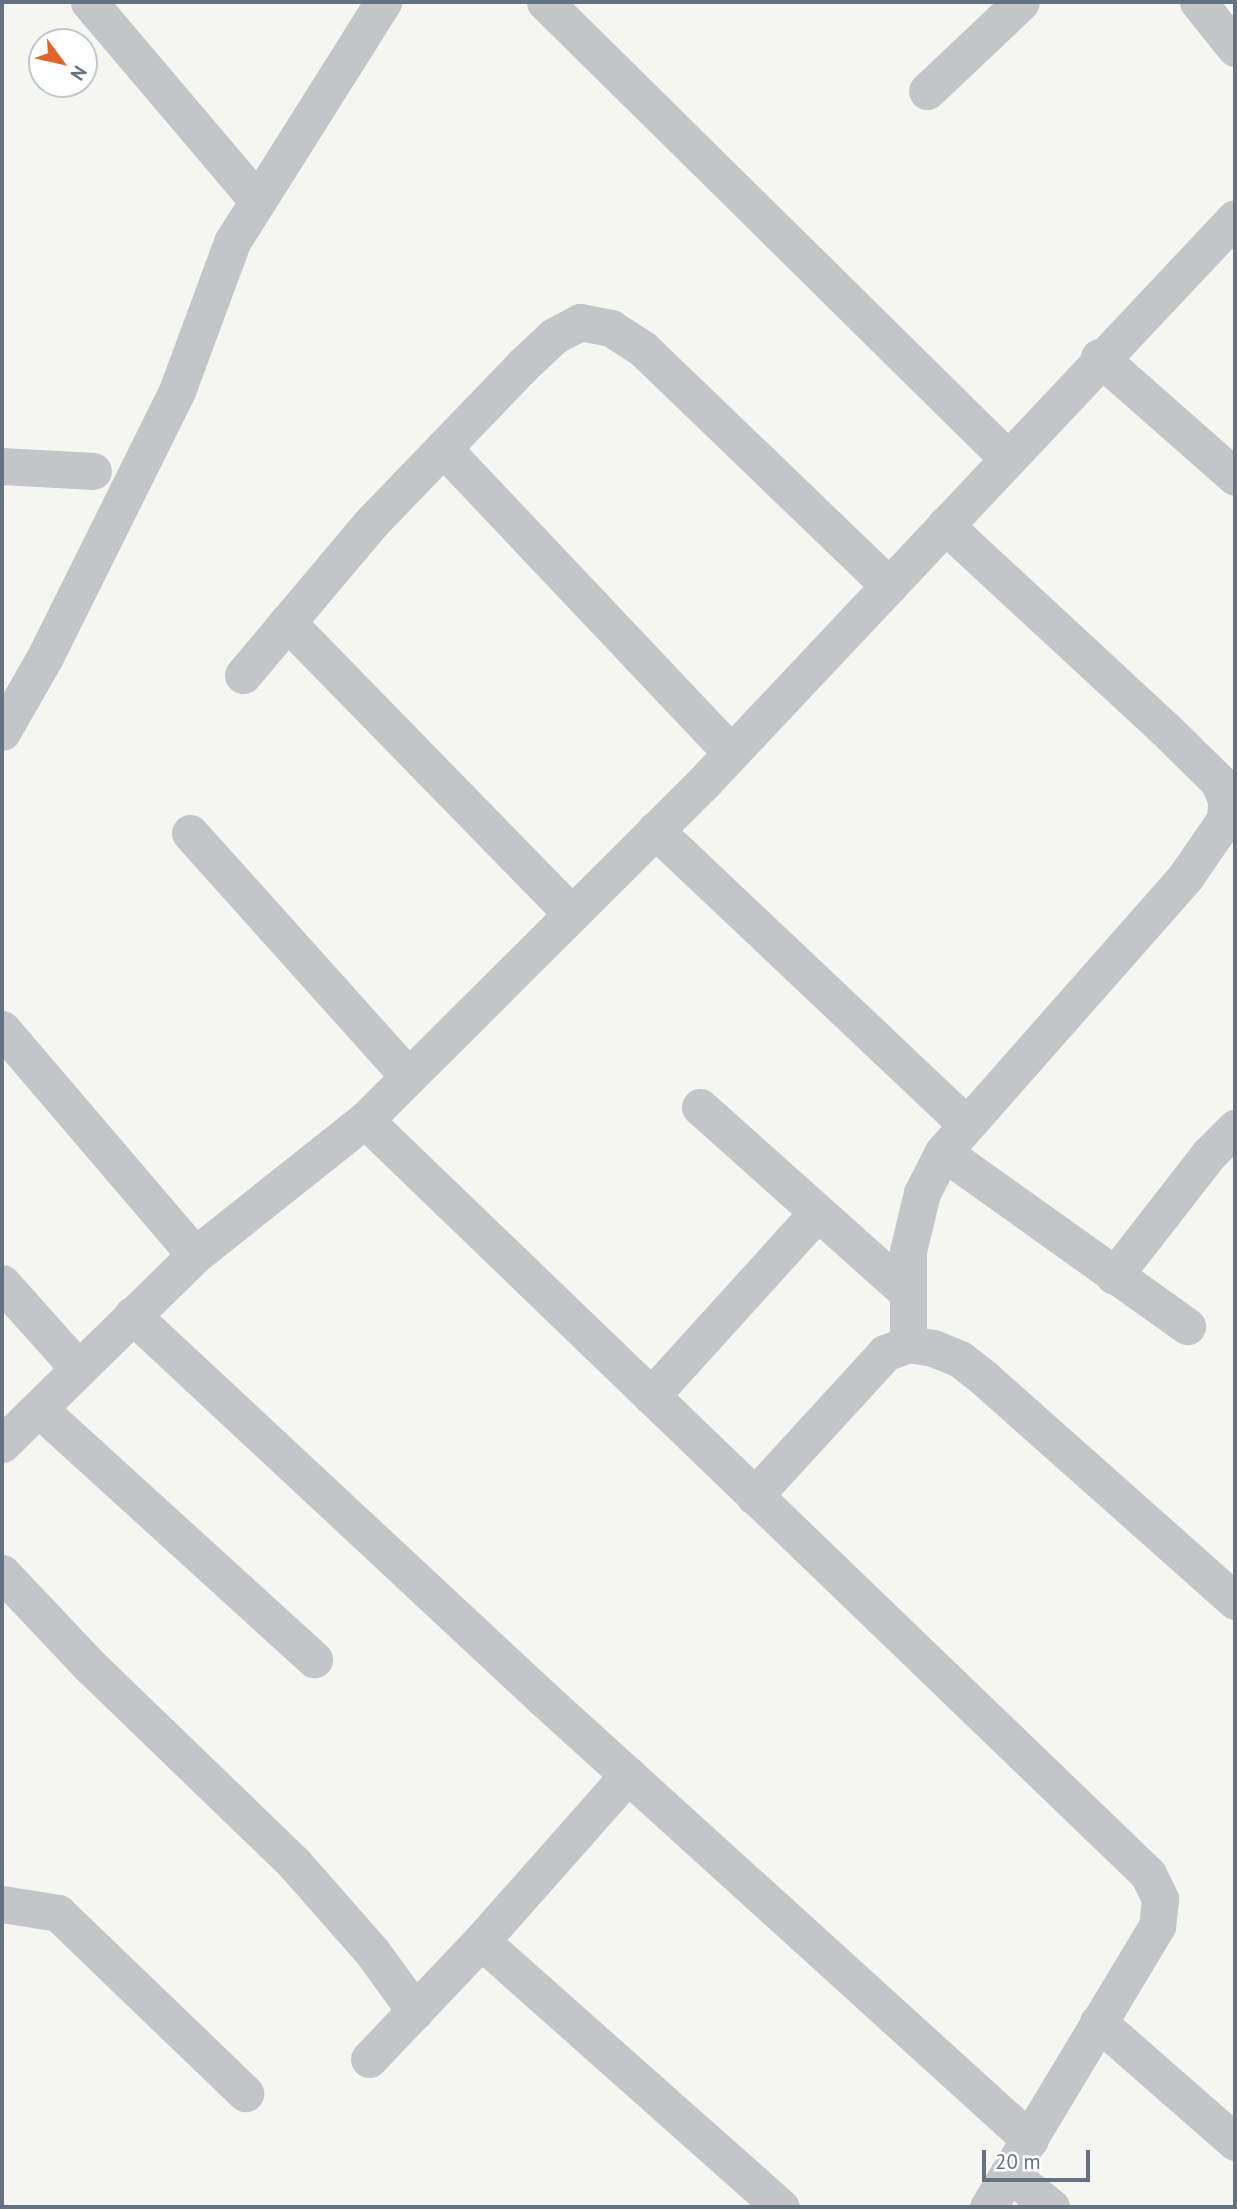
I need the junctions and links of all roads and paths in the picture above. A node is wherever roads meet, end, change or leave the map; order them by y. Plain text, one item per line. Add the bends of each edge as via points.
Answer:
1 (89, 2) edge
2 (383, 2) edge
3 (545, 2) edge
4 (1021, 2) edge
5 (1198, 2) edge
6 (1235, 48) edge
7 (927, 91) dead end
8 (255, 198) junction
9 (1235, 218) edge
10 (1099, 358) junction
11 (443, 448) junction
12 (1006, 457) junction
13 (2, 466) edge
14 (93, 471) dead end
15 (1235, 477) edge
16 (945, 525) junction
17 (889, 586) junction
18 (287, 622) junction
19 (243, 675) dead end
20 (2, 732) edge
21 (731, 752) junction
22 (1231, 797) edge
23 (654, 830) junction
24 (190, 833) dead end
25 (570, 912) junction
26 (2, 1029) edge
27 (408, 1076) junction
28 (700, 1107) dead end
29 (365, 1120) junction
30 (965, 1123) junction
31 (1235, 1128) edge
32 (943, 1152) junction
33 (816, 1214) junction
34 (195, 1255) junction
35 (1114, 1276) junction
36 (2, 1283) edge
37 (908, 1293) junction
38 (132, 1315) junction
39 (1187, 1326) dead end
40 (908, 1344) junction
41 (79, 1369) junction
42 (651, 1396) junction
43 (38, 1409) junction
44 (2, 1444) edge
45 (754, 1496) junction
46 (2, 1573) edge
47 (1235, 1601) edge
48 (314, 1659) dead end
49 (628, 1775) junction
50 (15, 1907) edge
51 (2, 1934) edge
52 (481, 1941) junction
53 (415, 2011) junction
54 (1098, 2022) junction
55 (369, 2059) dead end
56 (245, 2093) dead end
57 (1030, 2140) junction
58 (1235, 2142) edge
59 (1010, 2174) junction
60 (781, 2207) edge
61 (988, 2207) edge
62 (1051, 2207) edge

1 - 8 street
2 - 8 street
3 - 12 street
4 - 7 street
5 - 6 street
8 - 20 street via 232,242 177,390 45,657
9 - 10 street
10 - 12 street
10 - 15 street
11 - 17 street via 554,336 580,322 611,328 642,348
11 - 18 street via 371,523
11 - 21 street
12 - 16 street
13 - 14 street
16 - 17 street
16 - 22 street via 1165,729
17 - 21 street
18 - 19 street
18 - 25 street
21 - 23 street
22 - 30 street via 1224,821 1186,876
23 - 25 street
23 - 30 street
24 - 27 street
25 - 27 street
26 - 34 street
27 - 29 street
28 - 33 street
29 - 34 street
29 - 42 street
30 - 32 street
31 - 35 street via 1209,1154
32 - 35 street
32 - 37 street via 922,1193 908,1251
33 - 37 street
33 - 42 street
34 - 38 street
35 - 39 street
36 - 41 street
37 - 40 street
38 - 41 street
38 - 49 street
40 - 45 street via 885,1353 861,1375
40 - 47 street via 960,1359
41 - 43 street
42 - 45 street
43 - 44 street
43 - 48 street
45 - 54 street via 1148,1874 1160,1899 1157,1926
46 - 53 street via 294,1863 373,1953
49 - 52 street
49 - 57 street
50 - 51 street
50 - 56 street via 58,1913
52 - 53 street
52 - 60 street
53 - 55 street
54 - 57 street
54 - 58 street
57 - 59 street
59 - 61 street
59 - 62 street

